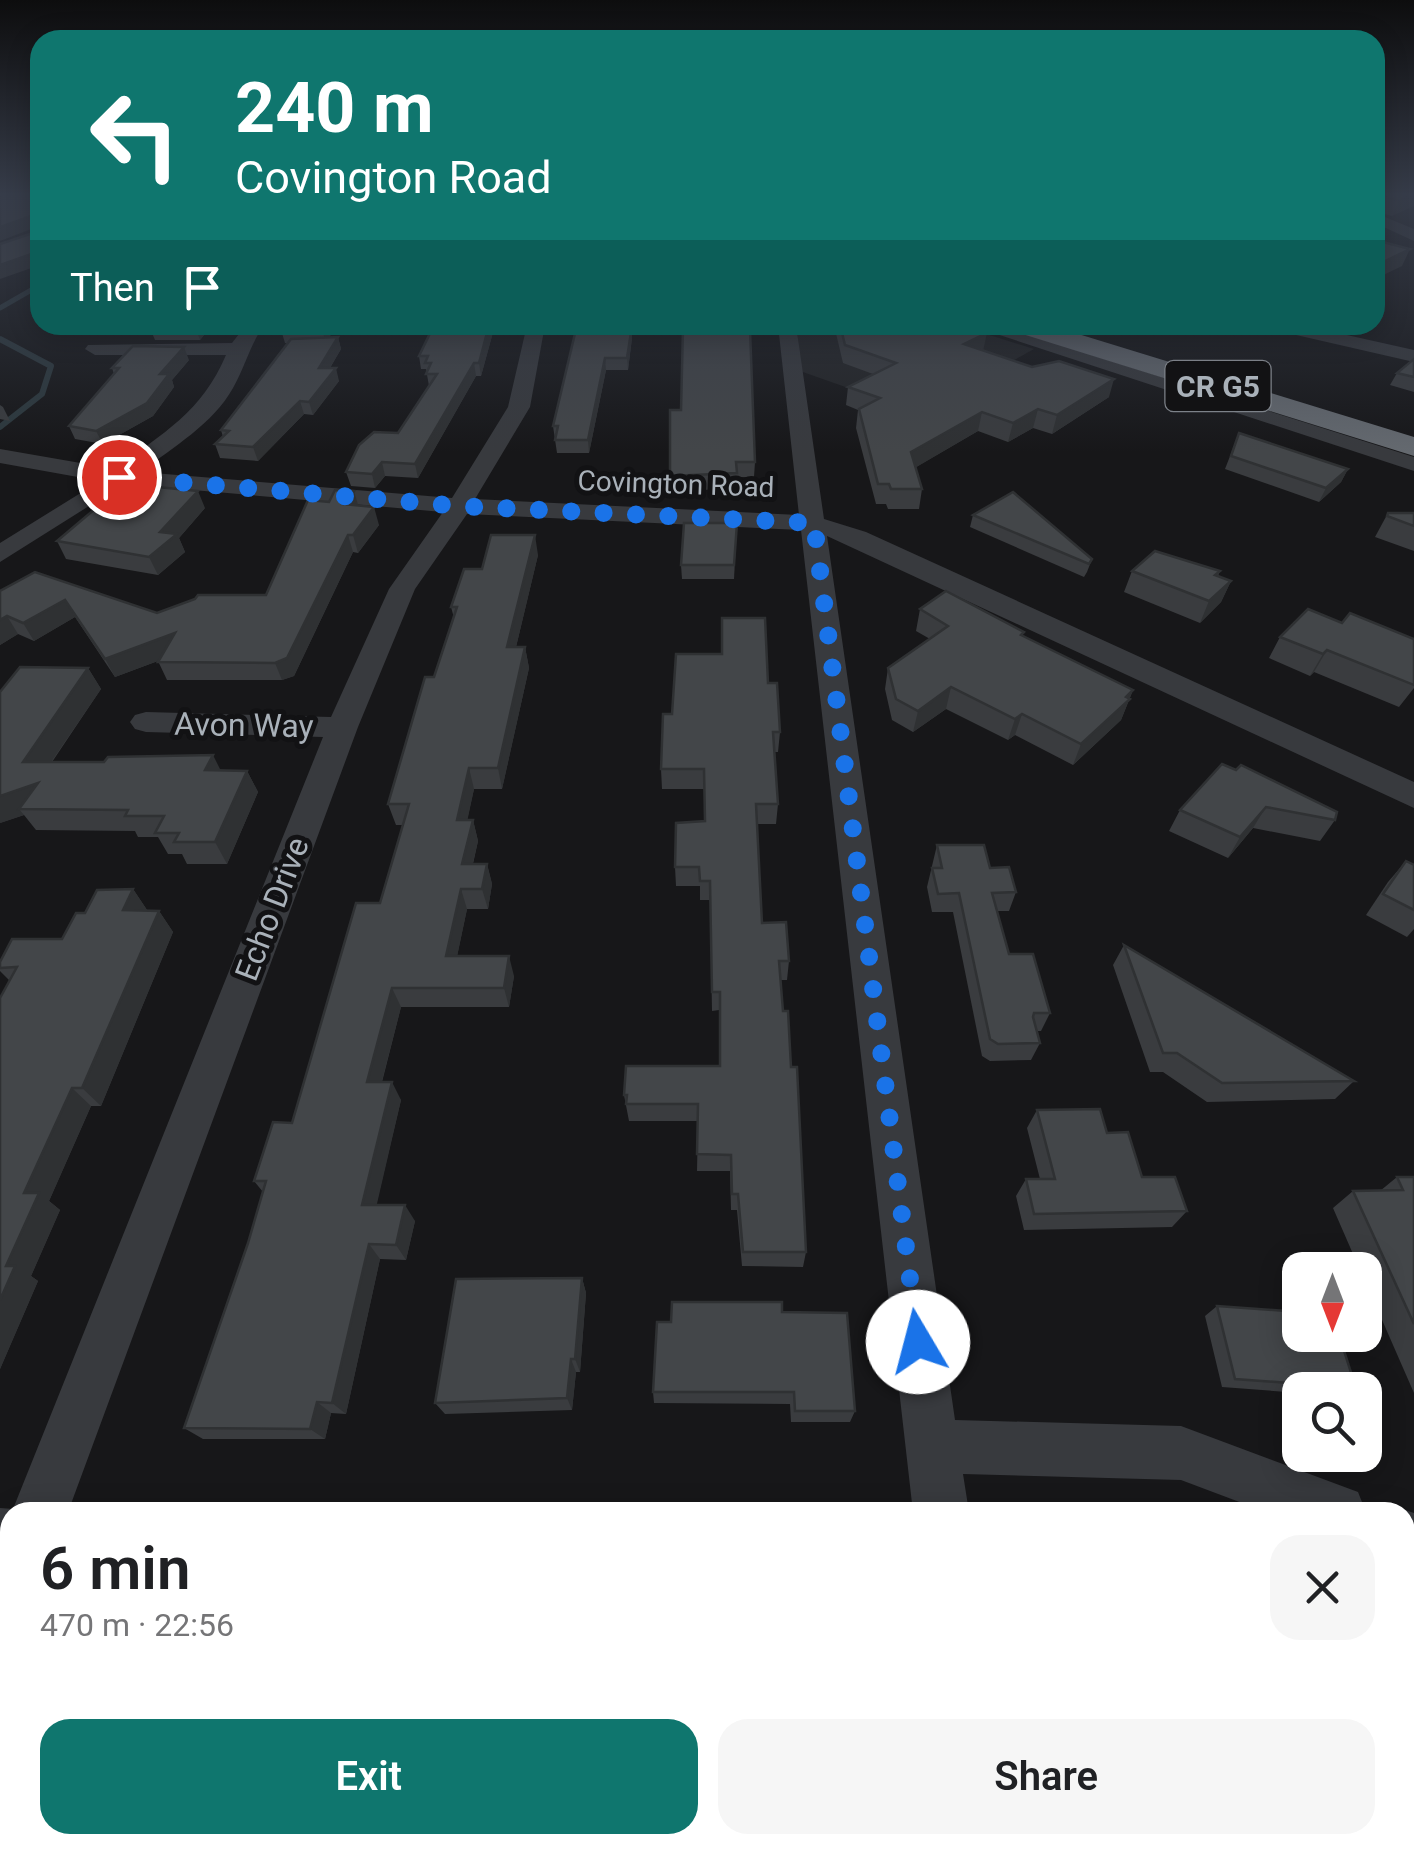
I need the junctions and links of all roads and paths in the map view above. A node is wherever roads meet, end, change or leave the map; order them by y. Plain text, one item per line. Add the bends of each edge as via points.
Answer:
1 (249, 335) edge
2 (534, 335) edge
3 (788, 335) edge
4 (1009, 335) edge
5 (1054, 335) edge
6 (1099, 335) edge
7 (1328, 335) edge
8 (95, 349) dead end
9 (238, 350) junction
10 (1410, 351) edge
11 (1414, 432) edge
12 (1414, 446) edge
13 (0, 456) edge
14 (1414, 464) edge
15 (119, 477) junction
16 (458, 506) junction
17 (814, 523) junction
18 (0, 554) edge
19 (146, 722) dead end
20 (342, 727) junction
21 (1414, 796) edge
22 (932, 1446) junction
23 (44, 1502) edge
24 (940, 1502) edge
25 (1311, 1502) edge

1 - 9 street
2 - 16 street, Echo Drive via 519,408
3 - 17 street
4 - 14 street
5 - 12 highway, CR G5
6 - 11 highway, CR G5
7 - 10 street
8 - 9 street
9 - 15 street via 202,415
13 - 15 street, Covington Road
15 - 16 street, Covington Road
15 - 18 street
16 - 17 street, Covington Road
16 - 20 street, Echo Drive via 402,589
17 - 21 street, Covington Road
17 - 22 street
19 - 20 street, Avon Way
20 - 23 street, Echo Drive
22 - 24 street
22 - 25 street via 1181,1453

